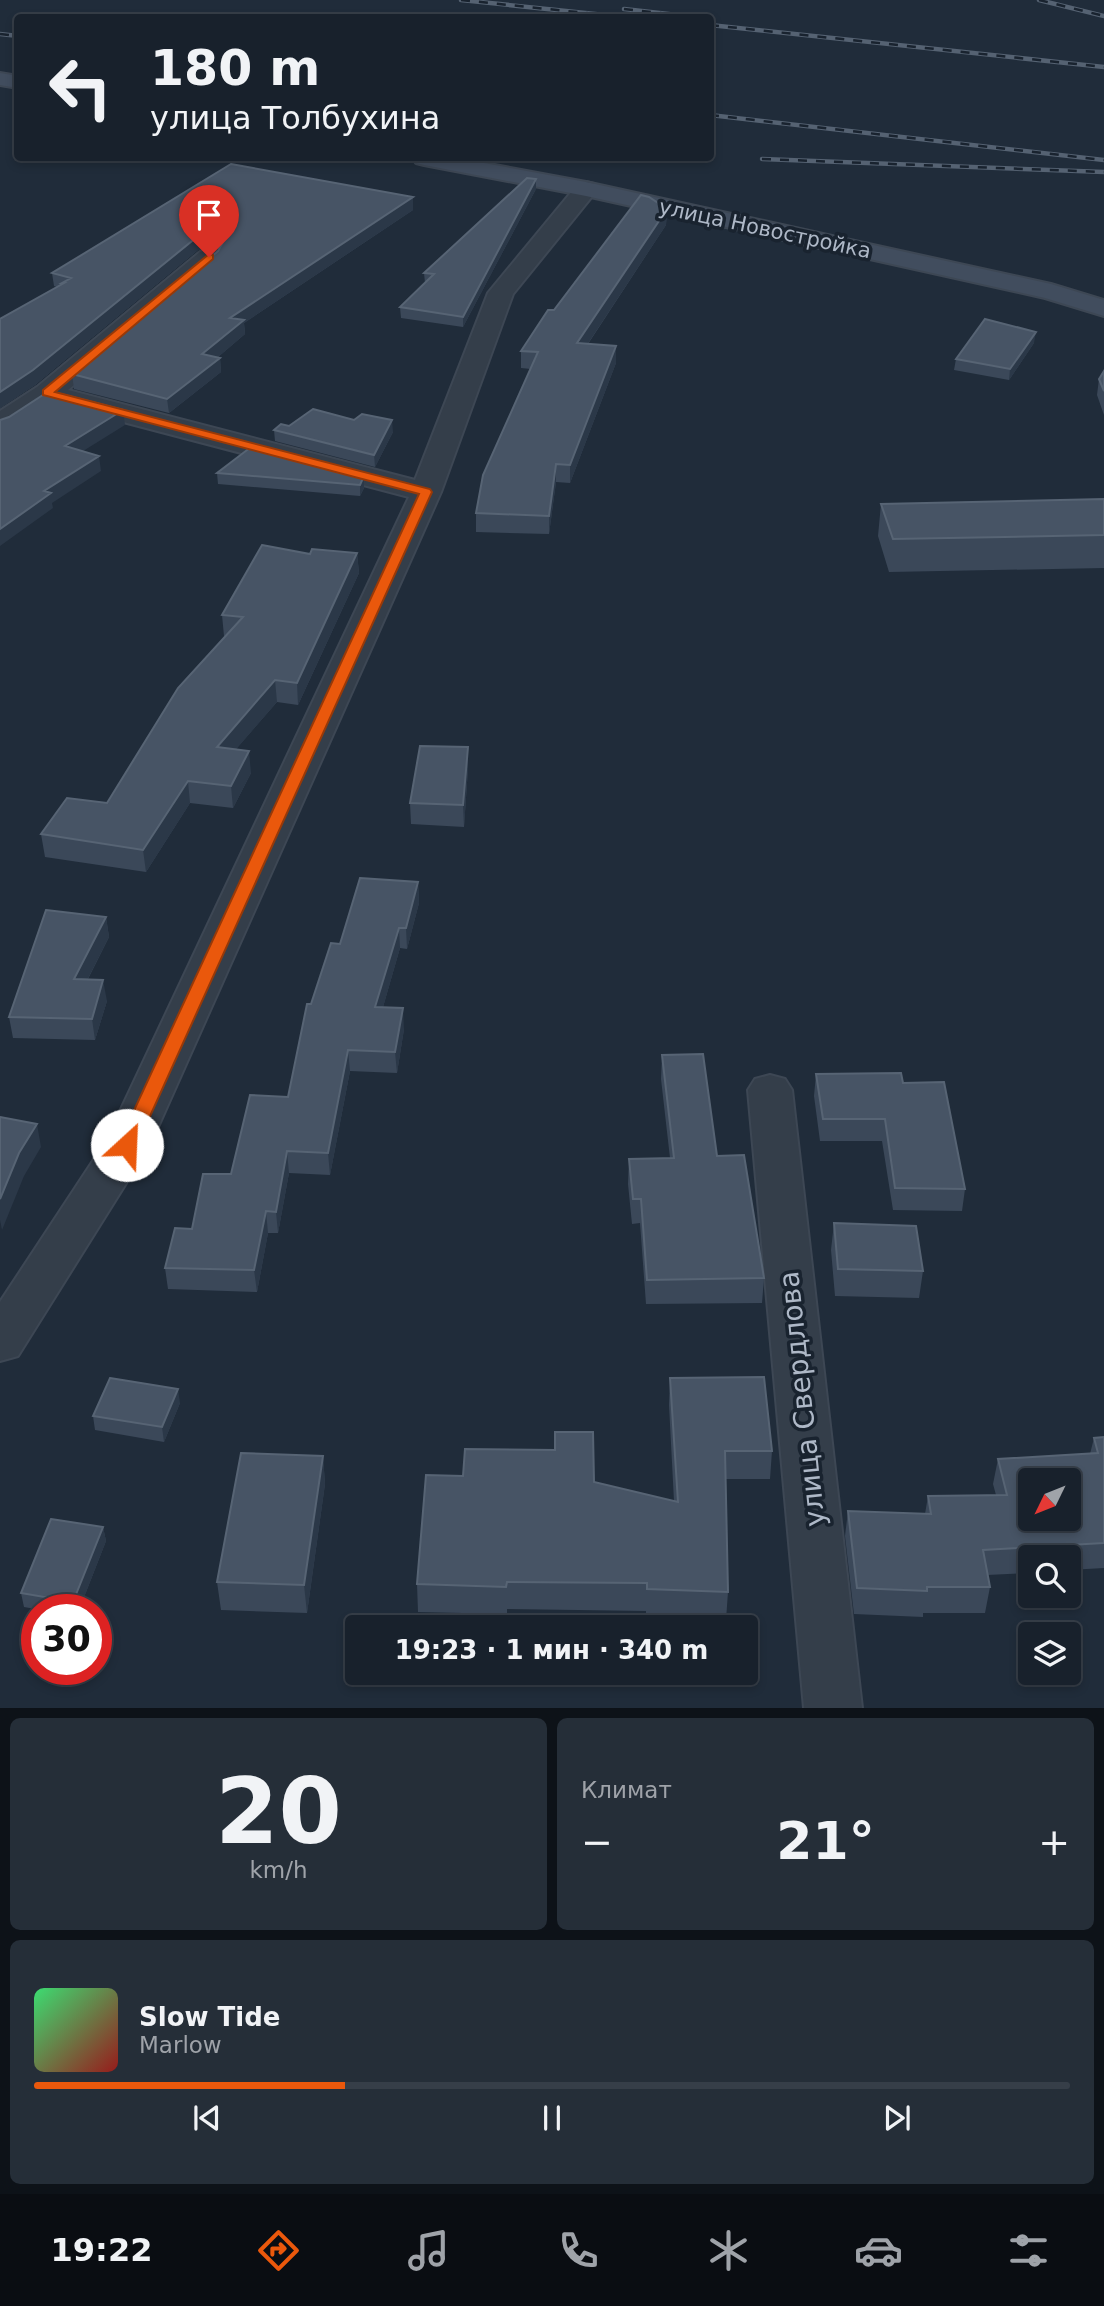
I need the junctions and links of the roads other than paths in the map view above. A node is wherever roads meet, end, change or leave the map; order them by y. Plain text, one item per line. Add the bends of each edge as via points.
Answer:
1 (440, 161) edge
2 (586, 189) junction
3 (209, 257) edge
4 (1104, 308) edge
5 (47, 393) junction
6 (0, 424) edge
7 (426, 492) junction
8 (770, 1090) dead end
9 (0, 1342) edge
10 (833, 1707) edge

1 - 2 main road, улица Новостройка
2 - 4 main road, улица Новостройка via 1051,292
2 - 7 street via 501,293
3 - 5 street
5 - 6 street
5 - 7 street
7 - 9 street via 127,1145
8 - 10 street, улица Свердлова

